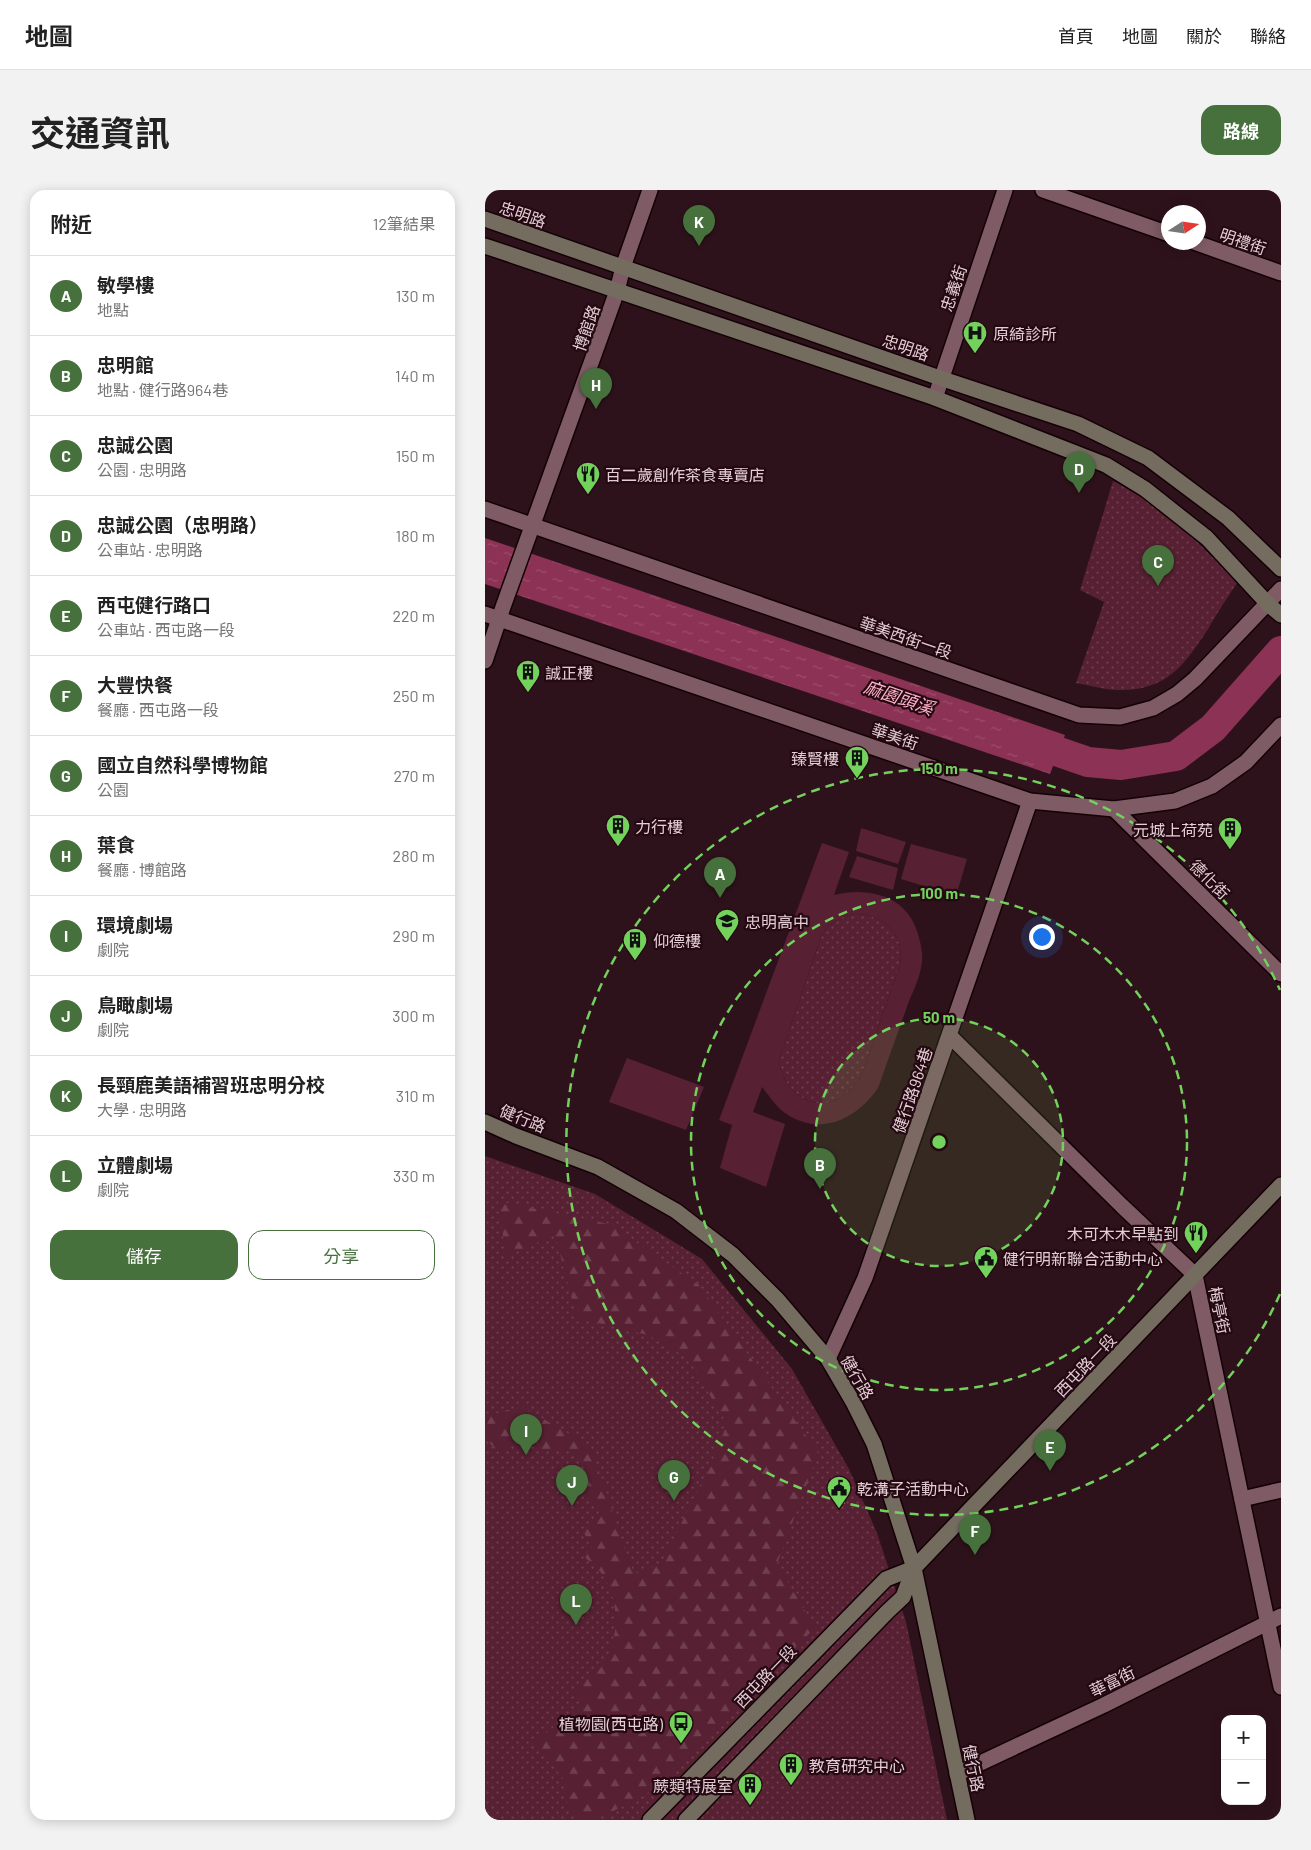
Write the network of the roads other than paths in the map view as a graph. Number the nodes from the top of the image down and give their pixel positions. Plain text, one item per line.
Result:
1 (650, 190) edge
2 (1005, 190) edge
3 (1043, 190) edge
4 (485, 219) edge
5 (1161, 231) edge
6 (485, 246) edge
7 (1206, 246) edge
8 (623, 268) junction
9 (1281, 273) edge
10 (617, 291) junction
11 (941, 378) junction
12 (935, 398) junction
13 (485, 508) edge
14 (531, 529) junction
15 (1281, 569) edge
16 (1281, 589) edge
17 (1274, 608) edge
18 (496, 613) edge
19 (485, 661) edge
20 (1281, 725) edge
21 (1030, 801) junction
22 (1114, 809) junction
23 (1281, 974) edge
24 (949, 1036) junction
25 (485, 1122) edge
26 (1281, 1185) edge
27 (1195, 1275) junction
28 (828, 1359) junction
29 (1281, 1490) edge
30 (1241, 1499) junction
31 (914, 1568) junction
32 (1274, 1619) edge
33 (1281, 1687) edge
34 (957, 1774) junction
35 (650, 1820) edge
36 (687, 1820) edge
37 (967, 1820) edge

1 - 8 street, 博館路
2 - 11 street, 忠義街
3 - 5 street
4 - 8 street, 忠明路
6 - 10 street
7 - 9 street, 明禮街
8 - 10 street, 博館路
8 - 11 street, 忠明路
10 - 12 street
10 - 14 street, 博館路
11 - 12 street, 忠義街
11 - 15 street, 忠明路
12 - 17 street
13 - 14 street, 華美西街一段
14 - 17 street, 華美西街一段
14 - 18 street, 博館路
16 - 17 street, 華美西街一段
18 - 19 street
18 - 21 street, 華美街
20 - 22 street, 華美街
21 - 22 street, 華美街
21 - 24 street, 健行路964巷
22 - 23 street, 德化街
24 - 27 street, 梅亭街
24 - 28 street, 健行路964巷
25 - 28 street, 健行路
26 - 27 street, 西屯路一段
27 - 30 street, 梅亭街
27 - 31 street, 西屯路一段
28 - 31 street, 健行路
29 - 30 street
30 - 32 street, 梅亭街
31 - 34 street, 健行路
31 - 35 street, 西屯路一段
31 - 36 street, 西屯路一段
32 - 33 street, 梅亭街
32 - 34 street, 華富街
34 - 37 street, 健行路

